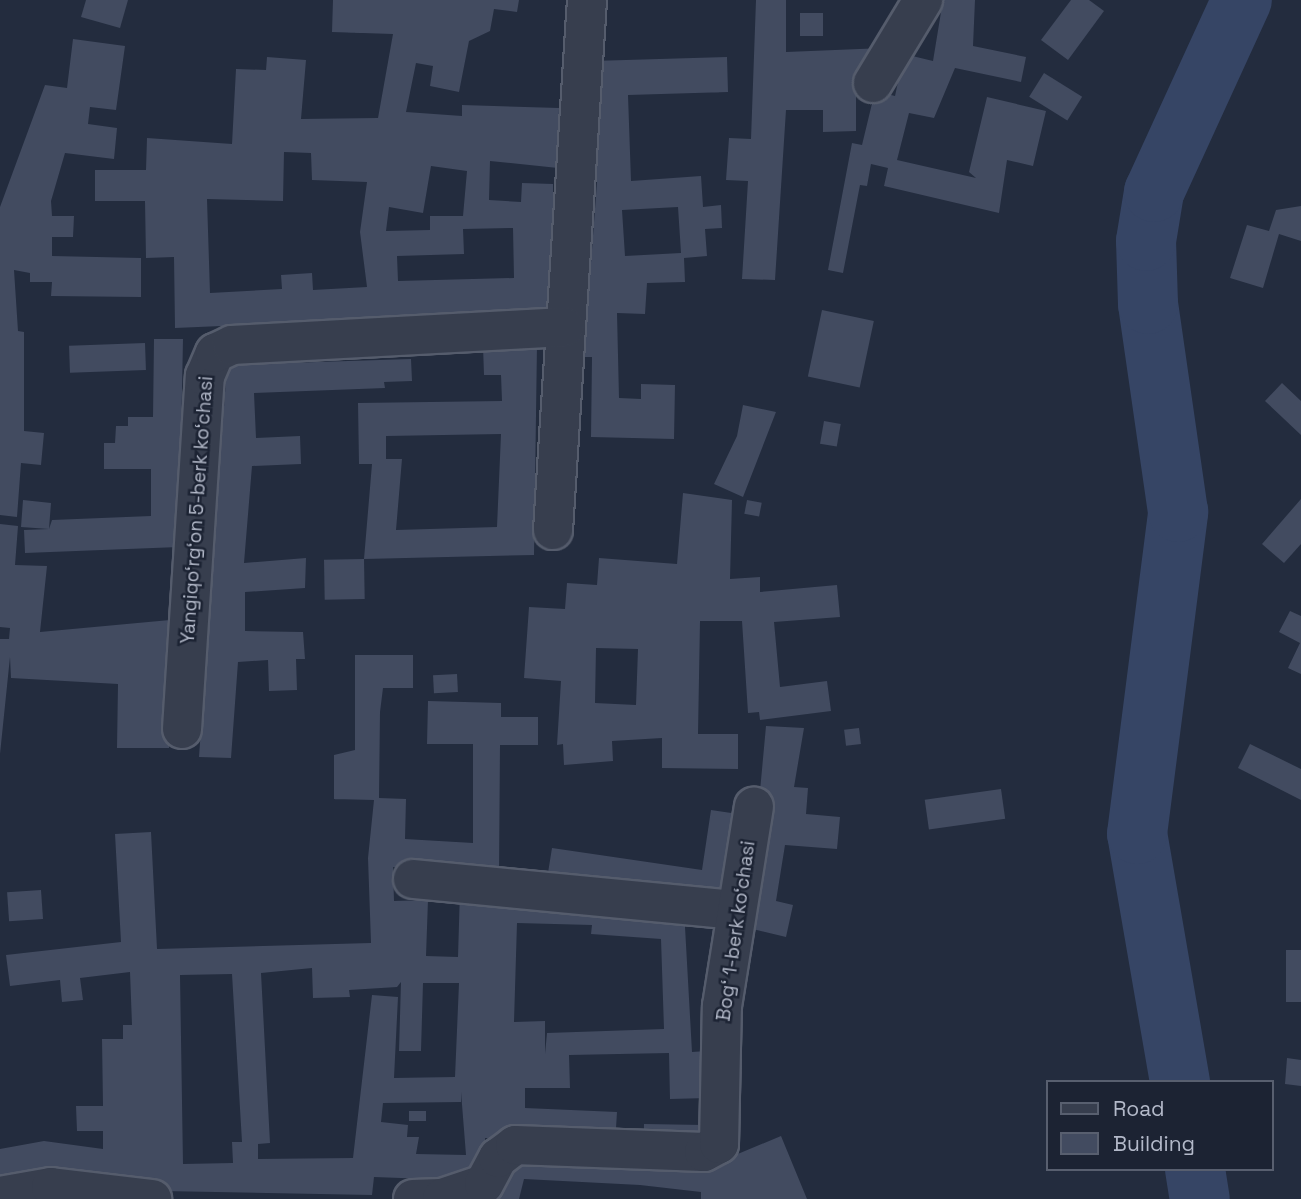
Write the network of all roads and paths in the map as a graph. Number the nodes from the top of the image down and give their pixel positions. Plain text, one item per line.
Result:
1 (587, 0) edge
2 (923, 0) edge
3 (873, 83) dead end
4 (565, 327) junction
5 (553, 530) dead end
6 (182, 729) dead end
7 (754, 807) dead end
8 (413, 879) dead end
9 (736, 910) junction
10 (0, 1196) edge
11 (152, 1199) edge
12 (413, 1199) edge

1 - 4 street
2 - 3 street
4 - 5 street
4 - 6 street, Yangiqoʻrgʻon 5-berk koʻchasi
7 - 9 street, Bogʻ 1-berk koʻchasi
8 - 9 street
9 - 12 street, Bogʻ 1-berk koʻchasi
10 - 11 street

